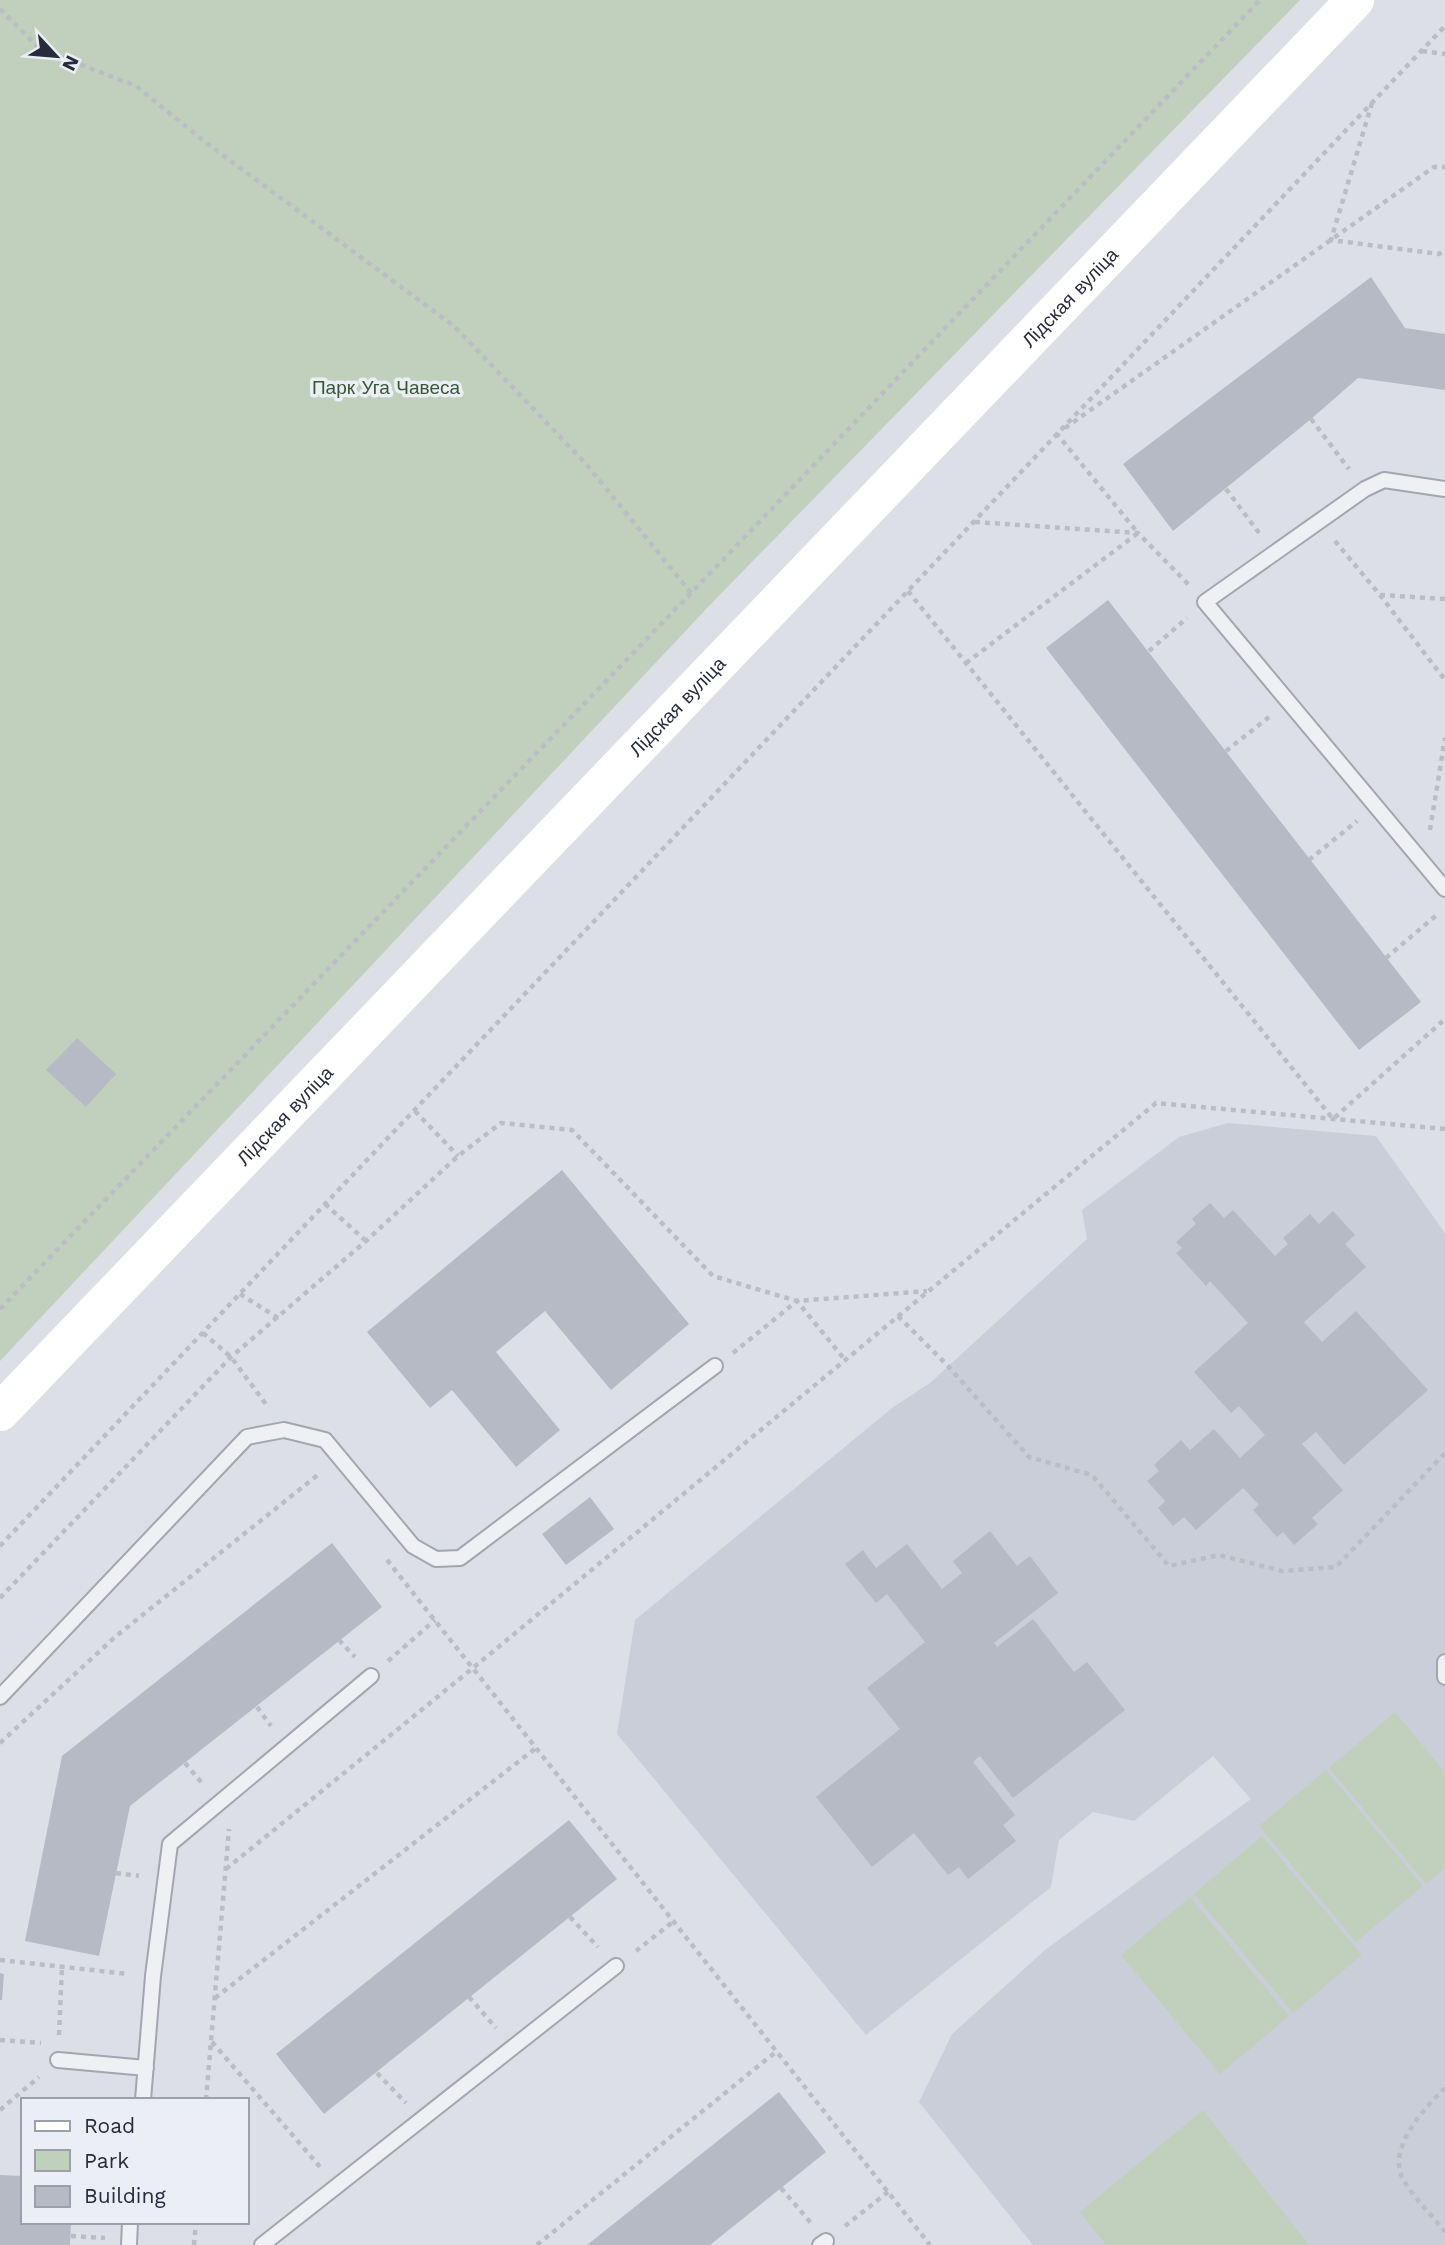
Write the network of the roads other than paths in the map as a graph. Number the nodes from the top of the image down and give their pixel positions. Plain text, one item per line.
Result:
1 (1355, 0) edge
2 (1445, 489) edge
3 (1445, 889) edge
4 (715, 1366) road end
5 (0, 1412) edge
6 (1445, 1661) edge
7 (371, 1676) road end
8 (1445, 1676) edge
9 (0, 1697) edge
10 (616, 1966) road end
11 (58, 2060) road end
12 (146, 2068) junction
13 (143, 2098) edge
14 (130, 2224) edge
15 (128, 2242) edge
16 (262, 2245) edge

1 - 5 main road, Лідская вуліца
2 - 3 lane
4 - 9 lane
6 - 8 lane
7 - 12 lane
10 - 16 lane
11 - 12 lane
12 - 13 lane
14 - 15 lane

